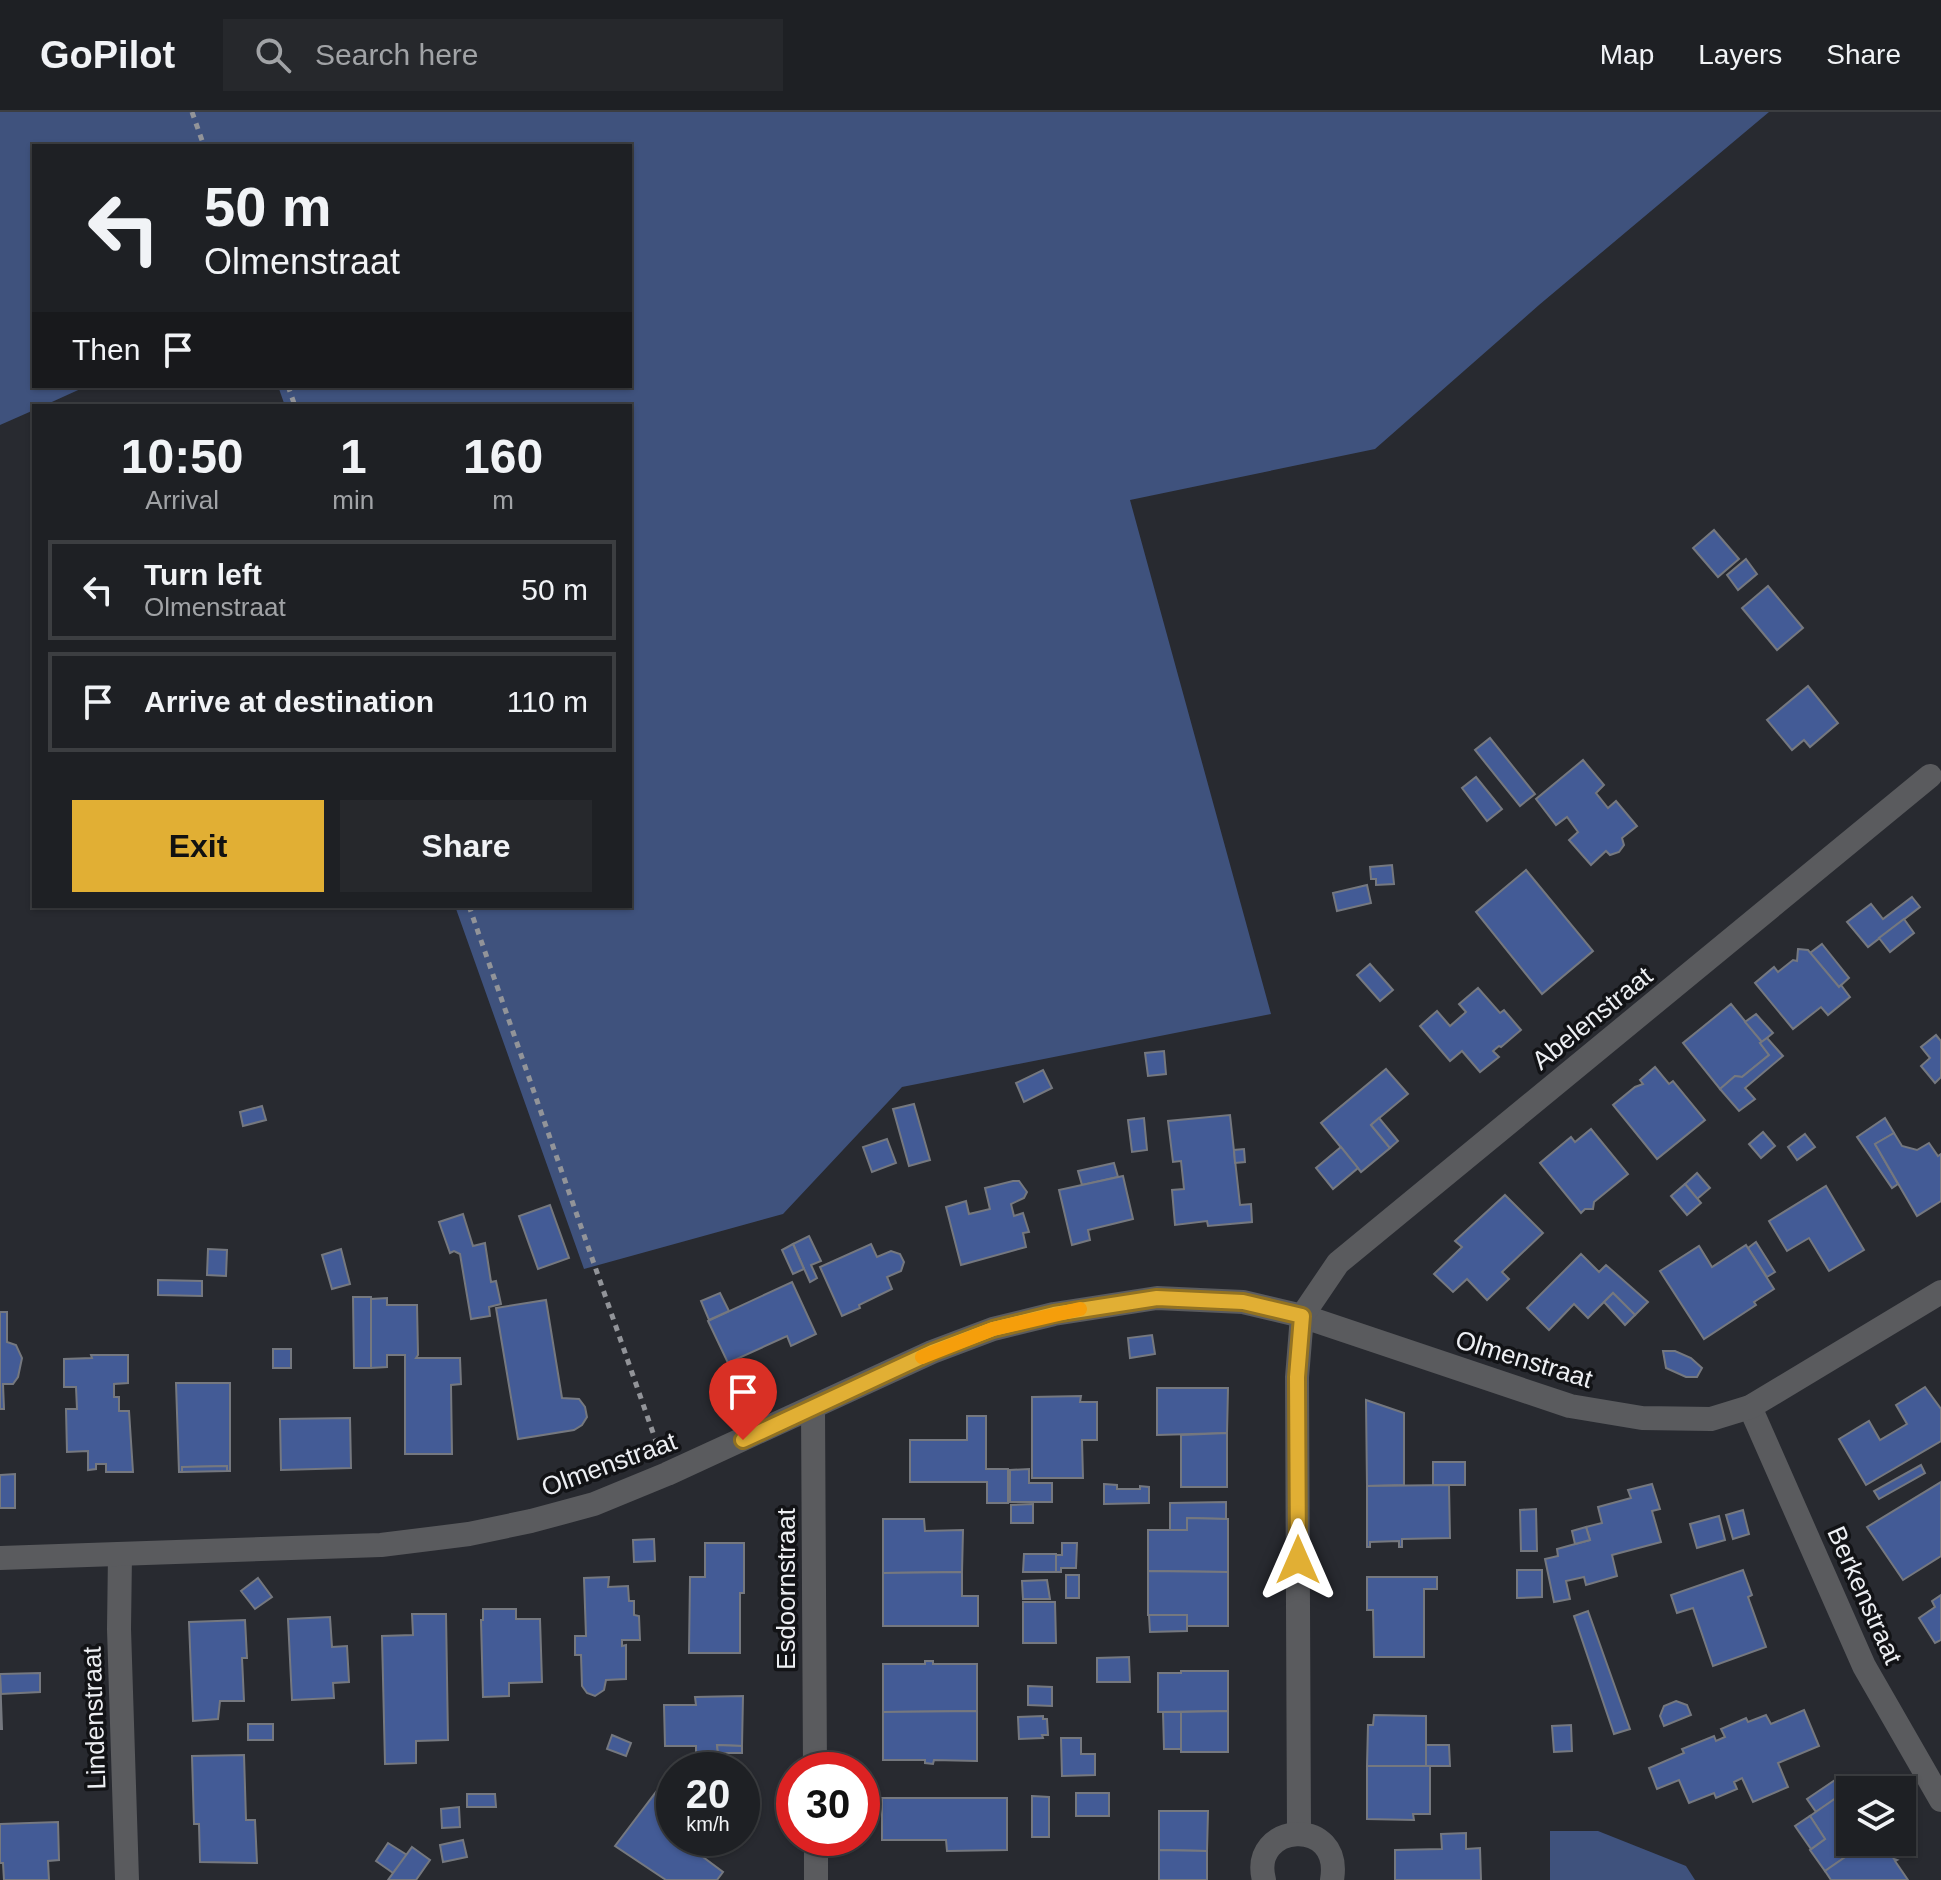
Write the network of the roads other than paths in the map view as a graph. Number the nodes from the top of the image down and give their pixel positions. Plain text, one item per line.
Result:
1 (1930, 776) dead end
2 (1941, 1292) edge
3 (1302, 1316) junction
4 (1750, 1407) junction
5 (813, 1408) junction
6 (120, 1554) junction
7 (0, 1558) edge
8 (815, 1752) edge
9 (1941, 1800) edge
10 (1299, 1833) junction
11 (816, 1856) edge
12 (127, 1880) edge
13 (816, 1880) edge
14 (1264, 1880) edge
15 (1332, 1880) edge

1 - 3 street, Abelenstraat
2 - 4 street, Olmenstraat
3 - 4 street, Olmenstraat
3 - 5 street, Olmenstraat
3 - 10 street
4 - 9 street, Berkenstraat
5 - 6 street, Olmenstraat
5 - 8 street, Esdoornstraat
6 - 7 street, Olmenstraat
6 - 12 street, Lindenstraat
10 - 14 street
10 - 15 street
11 - 13 street

